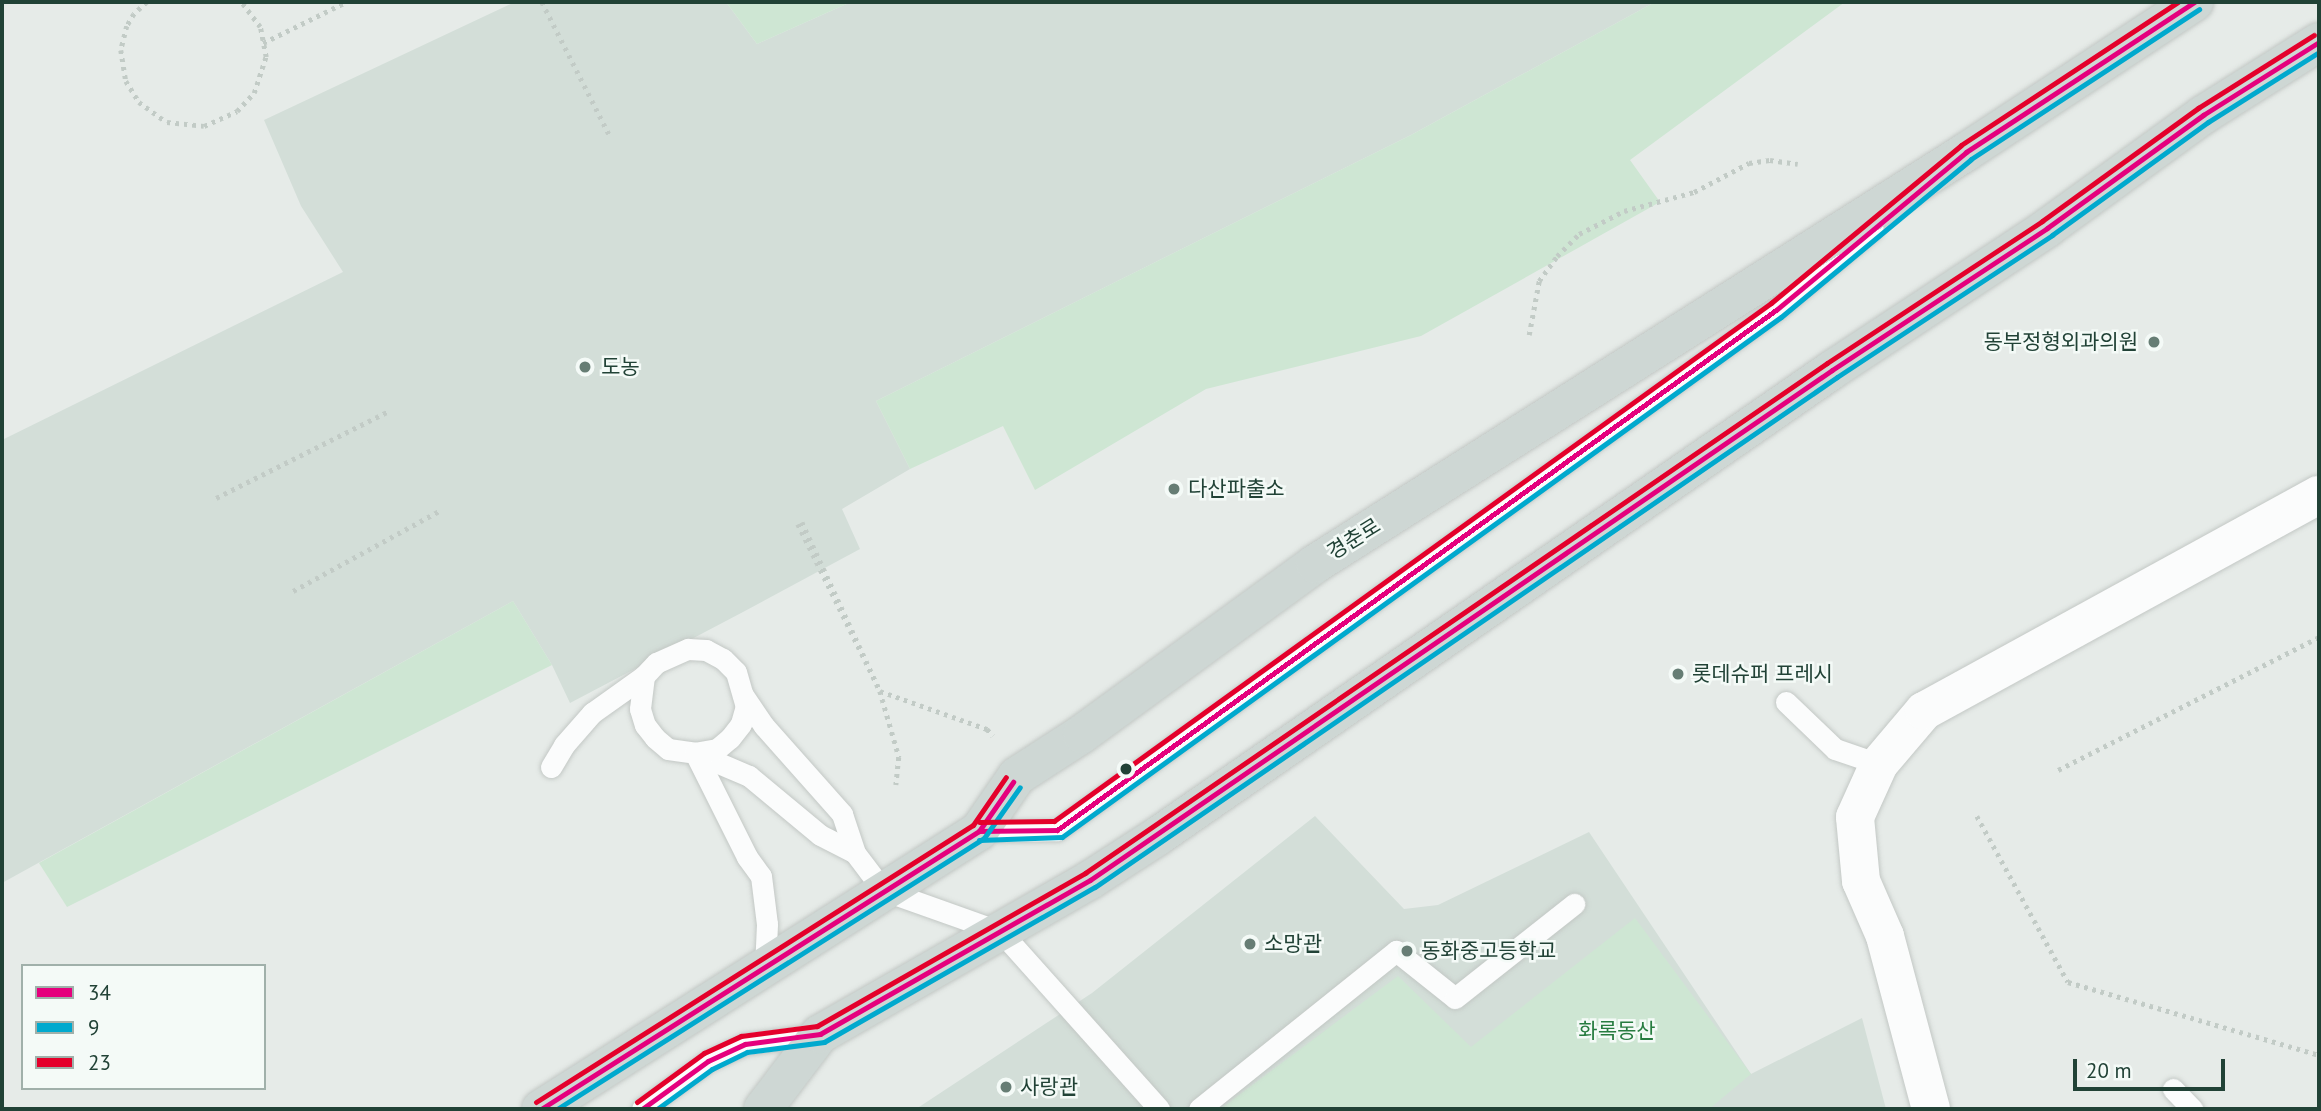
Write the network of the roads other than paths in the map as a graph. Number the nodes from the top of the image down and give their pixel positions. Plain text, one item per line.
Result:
1 (2194, 2) edge
2 (2319, 43) edge
3 (1966, 152) junction
4 (2319, 495) edge
5 (643, 676) junction
6 (743, 695) junction
7 (1786, 702) dead end
8 (695, 753) junction
9 (1879, 764) junction
10 (551, 767) dead end
11 (979, 831) junction
12 (855, 853) junction
13 (883, 890) junction
14 (1574, 904) dead end
15 (1001, 932) junction
16 (765, 968) junction
17 (820, 1034) junction
18 (2173, 1089) dead end
19 (541, 1109) edge
20 (642, 1109) edge
21 (763, 1109) edge
22 (1159, 1109) edge
23 (1199, 1109) edge
24 (1931, 1109) edge
25 (2192, 1109) edge

1 - 3 main road, 경춘로
2 - 15 main road
3 - 11 main road, 경춘로
3 - 11 lane
4 - 9 street
5 - 6 lane
5 - 8 lane
5 - 10 lane
6 - 8 lane
6 - 12 lane
7 - 9 lane
8 - 12 lane
8 - 16 lane
9 - 24 street
11 - 13 main road, 경춘로
12 - 13 lane
13 - 15 lane
13 - 16 main road, 경춘로
14 - 23 lane
15 - 17 main road
15 - 22 lane
16 - 19 main road, 경춘로
17 - 20 lane
17 - 21 main road
18 - 25 lane

